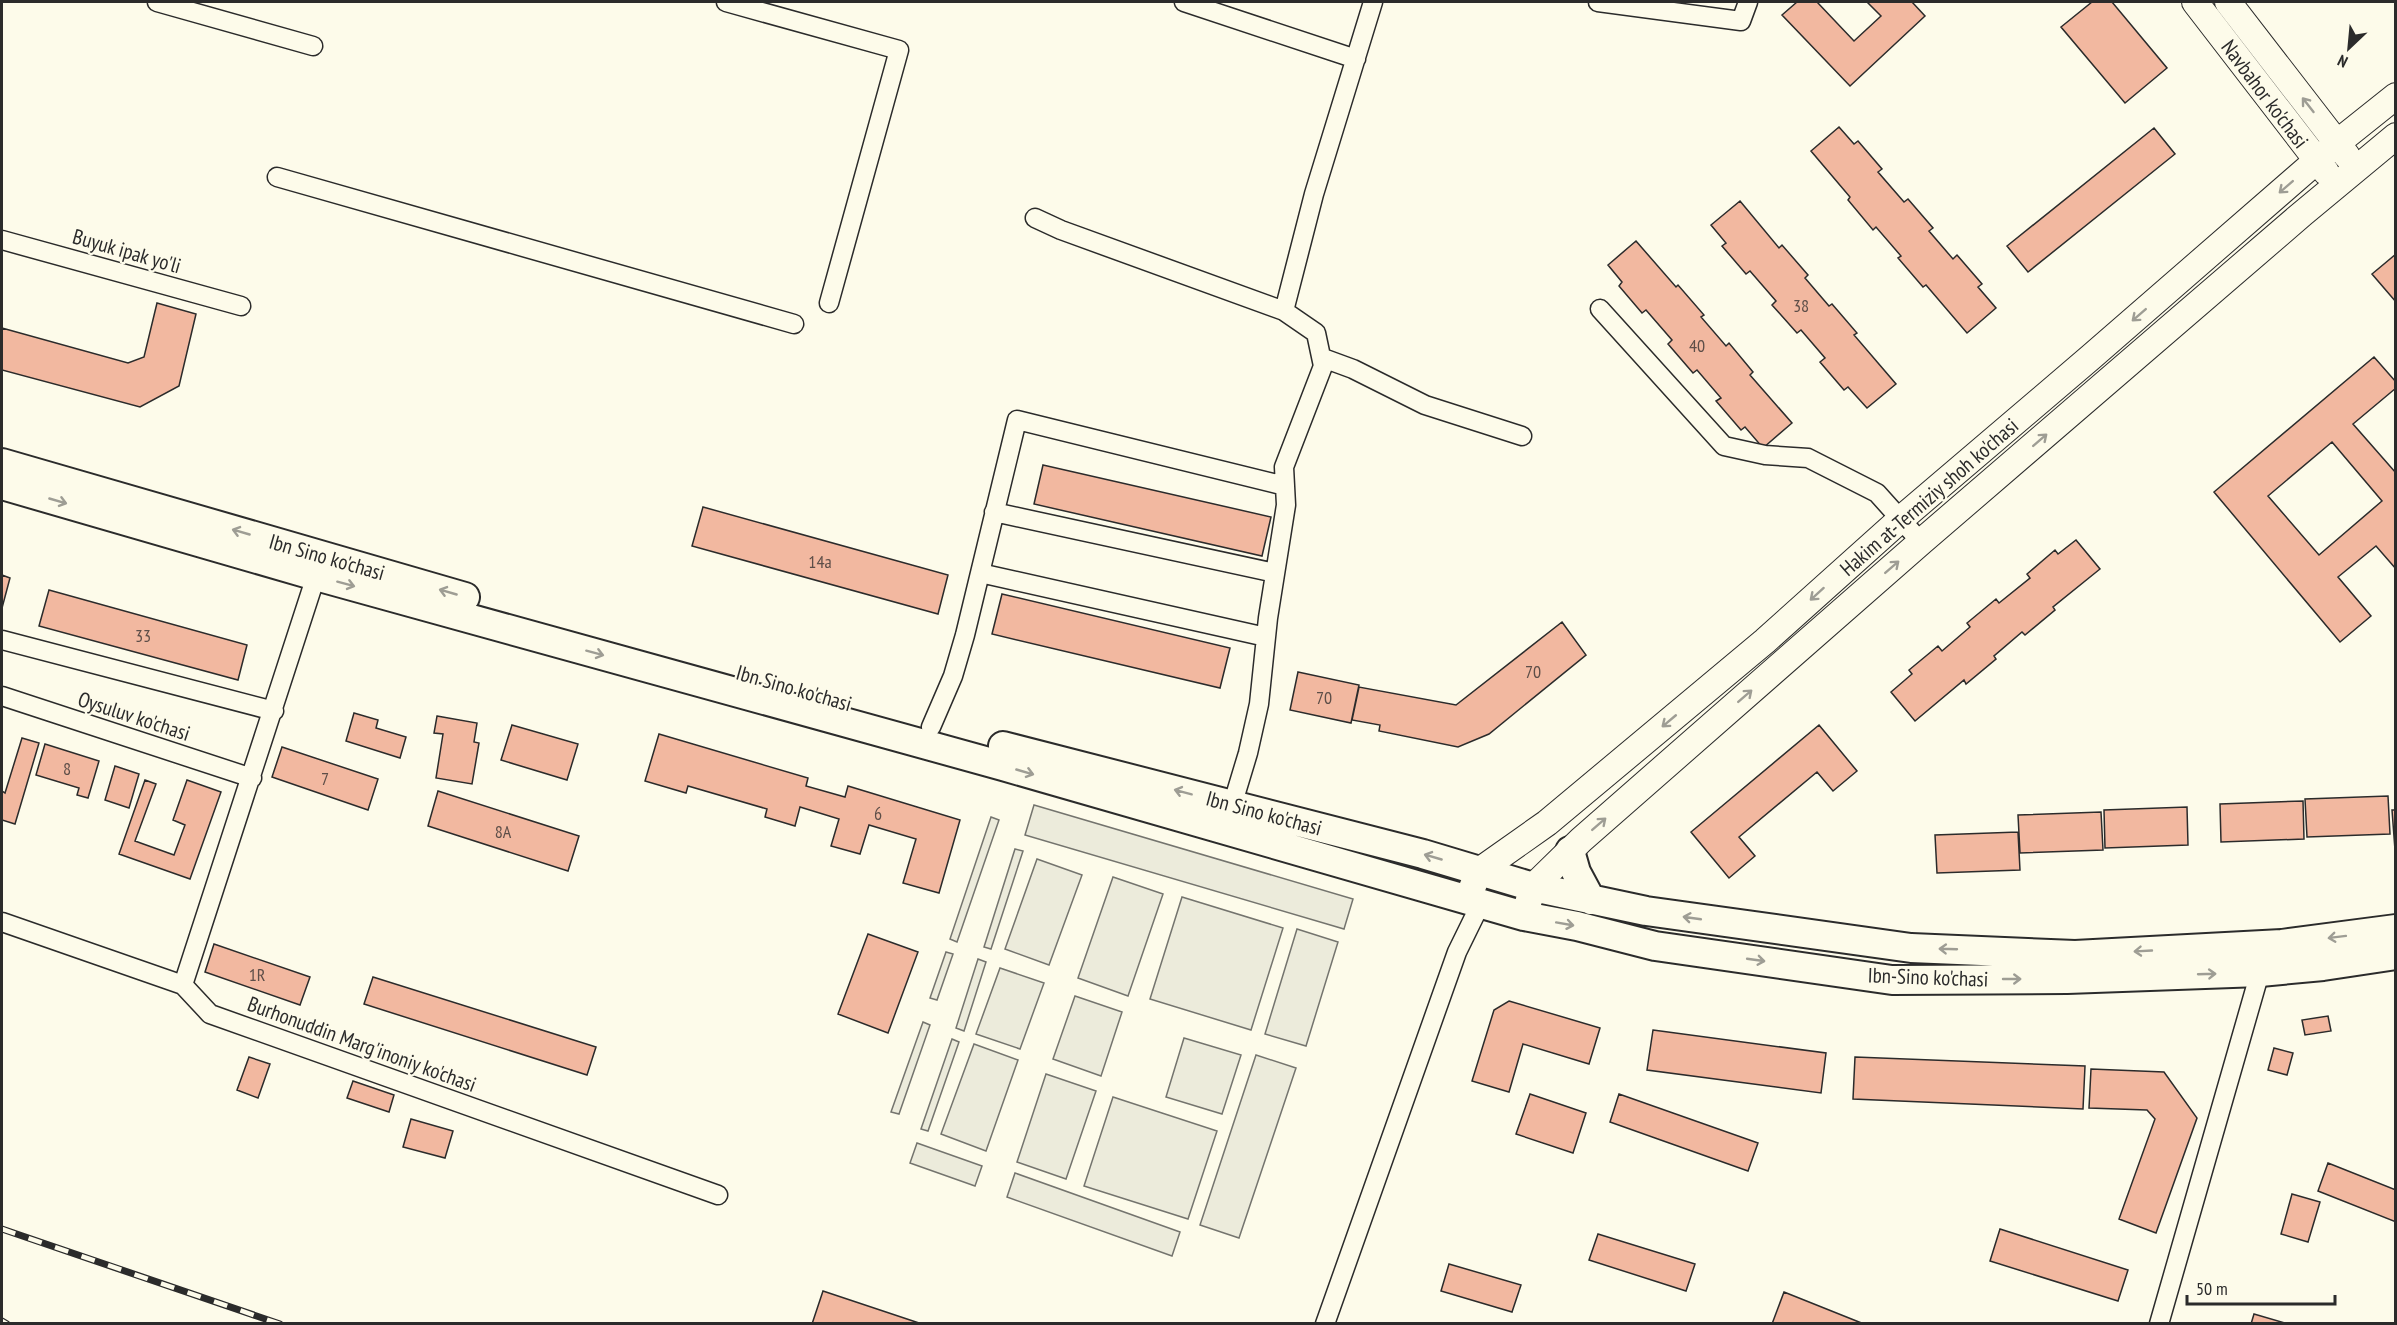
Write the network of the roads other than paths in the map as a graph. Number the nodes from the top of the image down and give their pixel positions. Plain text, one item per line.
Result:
1 (157, 2) edge
2 (726, 2) edge
3 (1184, 2) edge
4 (1373, 2) edge
5 (1598, 2) edge
6 (1748, 2) edge
7 (2195, 2) edge
8 (2228, 2) edge
9 (786, 10) edge
10 (313, 46) dead end
11 (1356, 59) junction
12 (2396, 96) edge
13 (2396, 136) edge
14 (2337, 143) junction
15 (2316, 160) junction
16 (2356, 168) junction
17 (277, 177) dead end
18 (2336, 184) junction
19 (1035, 218) dead end
20 (2, 240) edge
21 (830, 303) dead end
22 (241, 306) dead end
23 (1600, 309) dead end
24 (1284, 311) junction
25 (794, 324) dead end
26 (1323, 358) junction
27 (1522, 436) dead end
28 (2, 463) edge
29 (2, 484) edge
30 (1285, 486) junction
31 (994, 512) junction
32 (1901, 519) junction
33 (1921, 542) junction
34 (980, 573) junction
35 (1275, 573) junction
36 (316, 576) junction
37 (1266, 637) junction
38 (2, 640) edge
39 (2, 696) edge
40 (274, 711) junction
41 (930, 727) junction
42 (252, 778) junction
43 (1232, 806) junction
44 (1570, 851) junction
45 (1479, 871) junction
46 (1533, 887) junction
47 (1591, 900) junction
48 (1474, 901) junction
49 (1524, 916) junction
50 (2, 922) edge
51 (2396, 929) edge
52 (2396, 955) edge
53 (2260, 972) junction
54 (183, 985) junction
55 (718, 1195) dead end
56 (1325, 1323) edge
57 (2159, 1323) edge

1 - 10 street
2 - 9 street
3 - 11 street
4 - 11 street
5 - 6 street
7 - 15 main road, Navbahor ko'chasi
14 -> 8 main road, Navbahor ko'chasi
9 - 21 street
11 - 24 street
12 - 14 main road, Hakim at-Termiziy shoh ko'chasi
13 - 16 main road, Hakim at-Termiziy shoh ko'chasi
14 - 15 main road, Hakim at-Termiziy shoh ko'chasi
14 - 16 main road, Navbahor ko'chasi
15 - 18 main road, Navbahor ko'chasi
15 -> 32 main road, Hakim at-Termiziy shoh ko'chasi
16 - 18 main road, Hakim at-Termiziy shoh ko'chasi
17 - 25 street
33 -> 18 main road, Hakim at-Termiziy shoh ko'chasi
19 - 24 street
20 - 22 street, Buyuk ipak yo'li
23 - 32 street
24 - 26 street
26 - 27 street
26 - 30 street
41 -> 28 main road, Ibn Sino ko'chasi
29 -> 36 main road, Ibn Sino ko'chasi
30 - 31 street
30 - 35 street
31 - 34 street
31 - 35 street
32 - 33 street
32 -> 45 main road, Hakim at-Termiziy shoh ko'chasi
44 -> 33 main road, Hakim at-Termiziy shoh ko'chasi
34 - 37 street
34 - 41 street
35 - 37 street
36 - 40 street
36 -> 48 main road, Ibn Sino ko'chasi
37 - 43 street
38 - 40 street
39 - 42 street, Oysuluv ko'chasi
40 - 42 street
43 -> 41 main road, Ibn Sino ko'chasi
42 - 54 street
45 -> 43 main road, Ibn Sino ko'chasi
44 - 46 main road, Hakim at-Termiziy shoh ko'chasi
44 - 47 main road
45 - 46 main road, Ibn Sino ko'chasi
45 - 48 main road
46 - 47 main road, Ibn Sino ko'chasi
46 - 49 main road, Hakim at-Termiziy shoh ko'chasi
51 -> 47 main road, Ibn-Sino ko'chasi
48 - 49 main road, Ibn-Sino ko'chasi
48 - 56 street
49 -> 53 main road, Ibn-Sino ko'chasi
50 - 54 street, Burhonuddin Marg'inoniy ko'chasi
52 - 53 main road, Ibn-Sino ko'chasi
53 - 57 street
54 - 55 street, Burhonuddin Marg'inoniy ko'chasi

